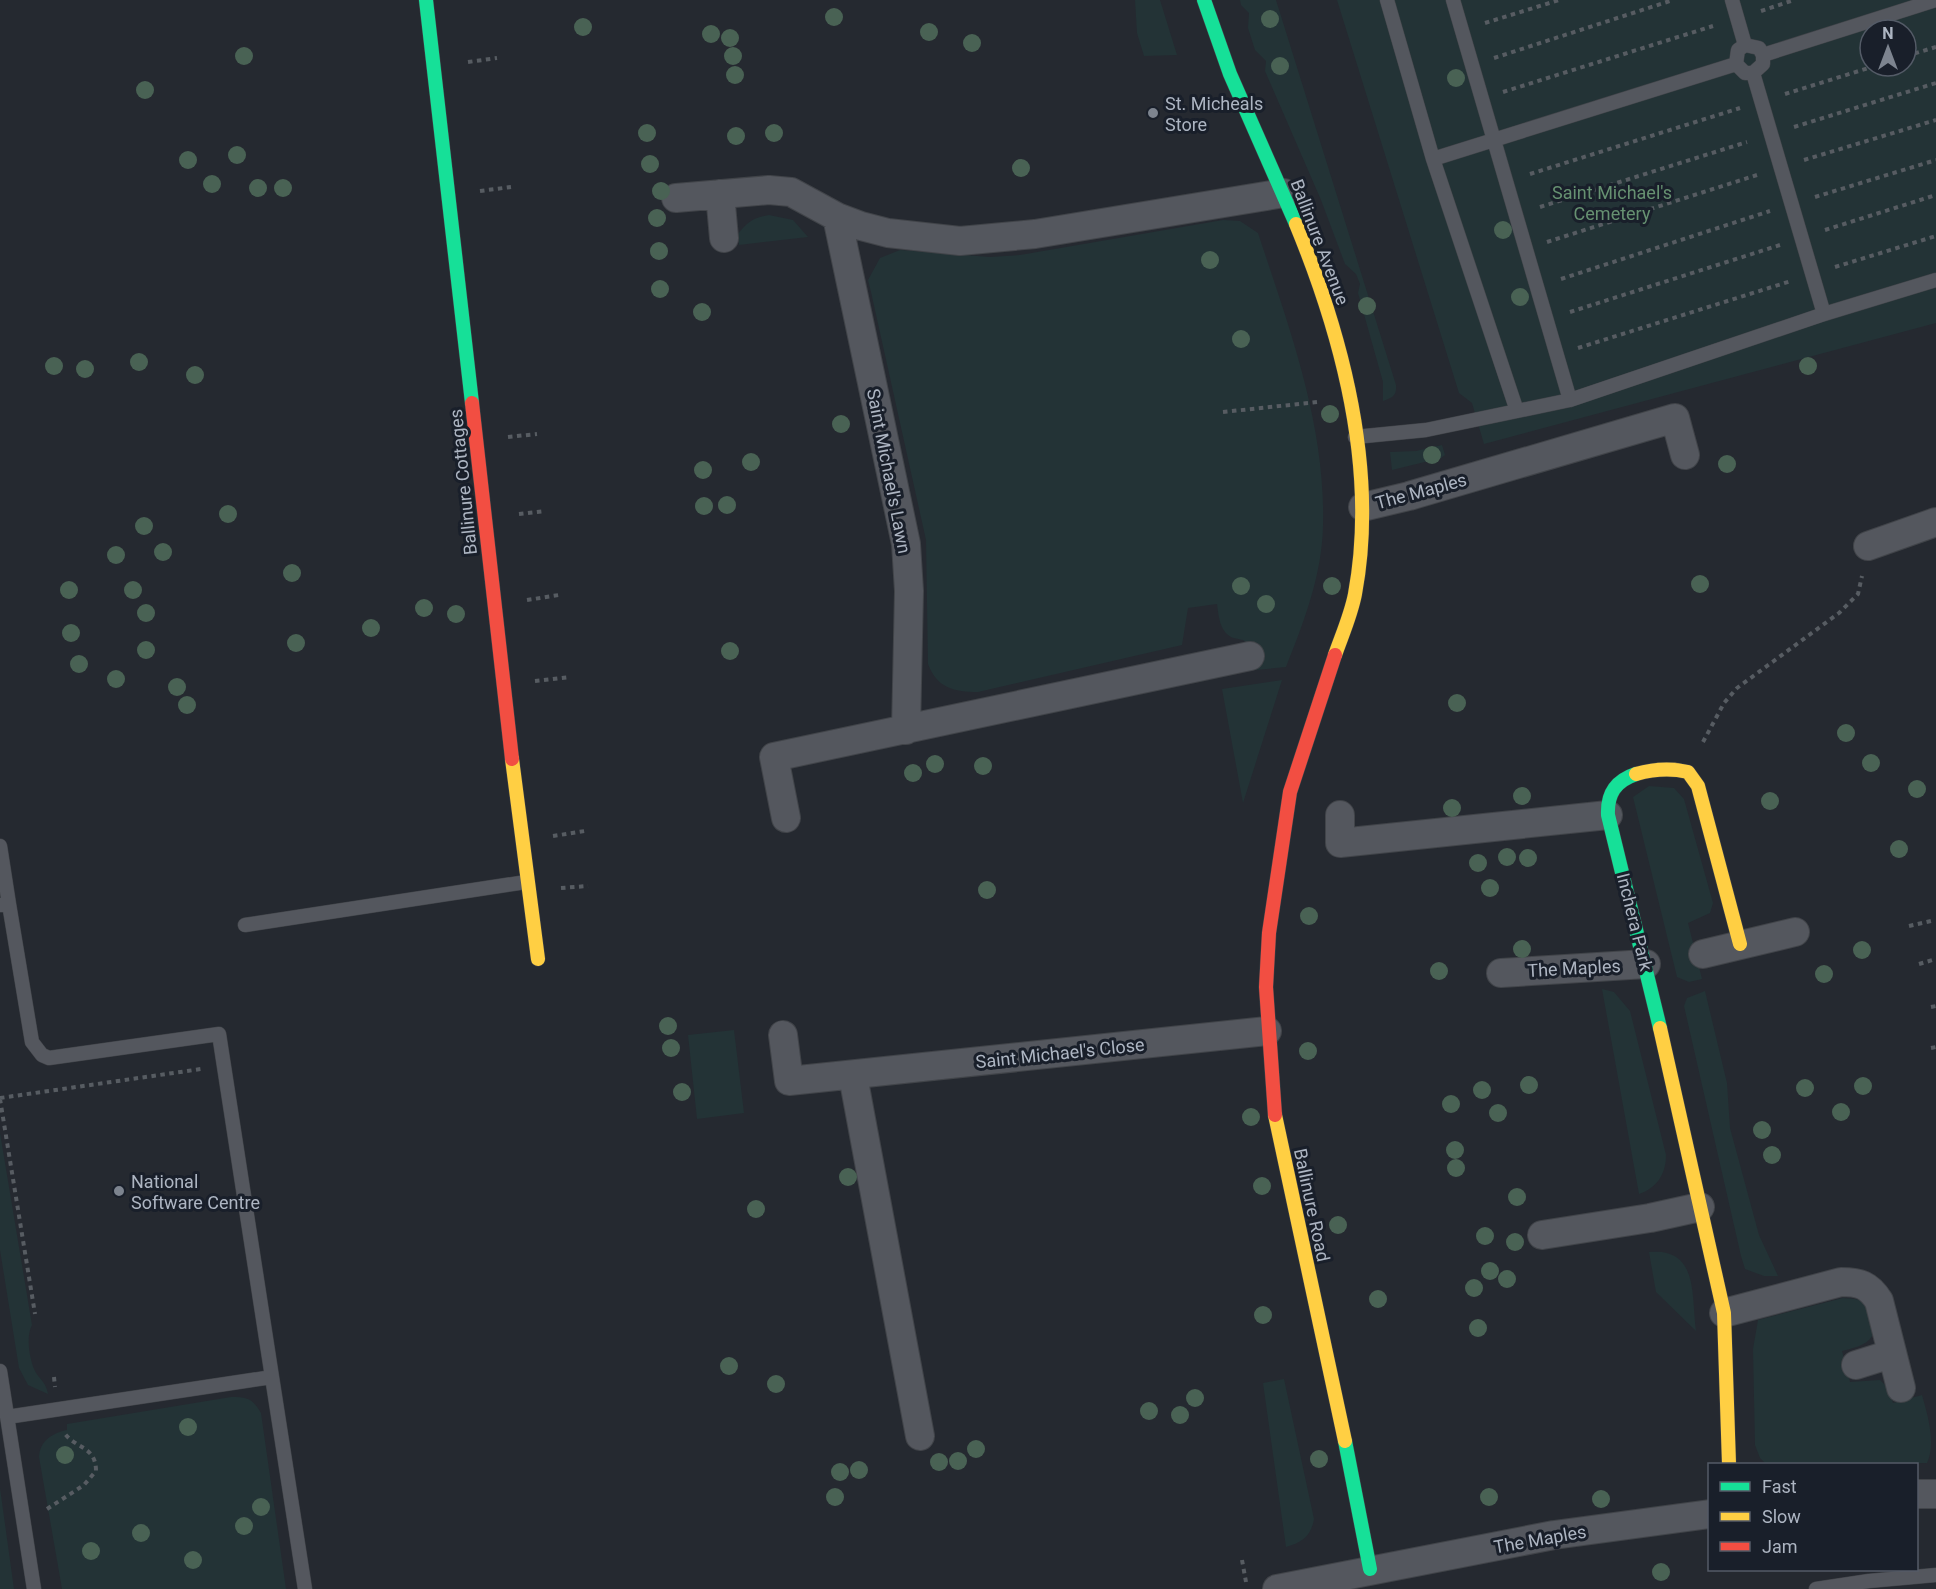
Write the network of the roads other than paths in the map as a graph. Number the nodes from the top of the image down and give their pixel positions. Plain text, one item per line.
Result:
1 (426, 0) edge
2 (1204, 0) edge
3 (1387, 0) edge
4 (1453, 0) edge
5 (1732, 0) edge
6 (1936, 0) edge
7 (1745, 45) junction
8 (1763, 55) junction
9 (1736, 64) junction
10 (1753, 72) junction
11 (1494, 140) junction
12 (1433, 159) junction
13 (1284, 193) junction
14 (720, 194) junction
15 (676, 198) dead end
16 (837, 217) junction
17 (723, 238) dead end
18 (1936, 280) edge
19 (1824, 314) junction
20 (1570, 400) junction
21 (1517, 411) junction
22 (1355, 437) junction
23 (1685, 455) dead end
24 (1363, 507) junction
25 (1936, 522) edge
26 (1868, 546) road end
27 (1250, 656) dead end
28 (906, 730) junction
29 (1340, 815) dead end
30 (1608, 815) junction
31 (786, 819) dead end
32 (1280, 843) joint
33 (0, 846) edge
34 (526, 882) junction
35 (5, 905) edge
36 (245, 925) dead end
37 (1795, 932) dead end
38 (1740, 944) junction
39 (1703, 954) dead end
40 (538, 959) dead end
41 (1646, 964) junction
42 (1501, 973) dead end
43 (1268, 1031) junction
44 (783, 1035) dead end
45 (853, 1076) junction
46 (1700, 1207) junction
47 (1542, 1234) dead end
48 (1724, 1312) junction
49 (1891, 1354) junction
50 (1856, 1365) dead end
51 (0, 1371) edge
52 (272, 1377) junction
53 (1901, 1388) dead end
54 (7, 1417) junction
55 (920, 1436) dead end
56 (1729, 1463) edge
57 (1918, 1494) edge
58 (1936, 1494) edge
59 (1708, 1514) edge
60 (1370, 1569) junction
61 (1936, 1575) edge
62 (34, 1589) edge
63 (305, 1589) edge
64 (1277, 1589) edge
65 (1816, 1589) edge

1 - 34 street, Ballinure Cottages
2 - 13 street, Ballinure Avenue
3 - 12 lane
4 - 11 lane
5 - 7 lane
6 - 8 lane
7 - 8 lane
7 - 9 lane
8 - 10 lane
9 - 10 lane
9 - 11 lane
10 - 19 lane
11 - 12 lane
11 - 20 lane
12 - 21 lane
13 - 16 street
13 - 22 street, Ballinure Avenue
14 - 15 street
14 - 16 street
14 - 17 street
16 - 28 street, Saint Michael's Lawn
18 - 19 lane
19 - 20 lane
20 - 21 lane
21 - 22 lane
22 - 24 street, Ballinure Avenue
23 - 24 street, The Maples
24 - 32 street, The Maples
25 - 26 street
27 - 28 street
28 - 31 street
29 - 30 street
30 - 38 street
30 - 41 street, Inchera Park
32 - 43 street, Ballinure Road
33 - 35 lane
34 - 36 lane
34 - 40 street, Ballinure Cottages
35 - 52 lane
37 - 38 street
38 - 39 street
41 - 42 street, The Maples
41 - 46 street, Inchera Park
43 - 45 street, Saint Michael's Close
43 - 60 street, Ballinure Road
44 - 45 street, Saint Michael's Close
45 - 55 street
46 - 47 street
46 - 48 street, Inchera Park
48 - 49 street
48 - 56 street, Inchera Park
49 - 50 street
49 - 53 street
51 - 54 lane
52 - 54 lane
52 - 63 lane
54 - 62 lane
57 - 58 street
59 - 60 street, The Maples
60 - 64 street, The Maples
61 - 65 lane

